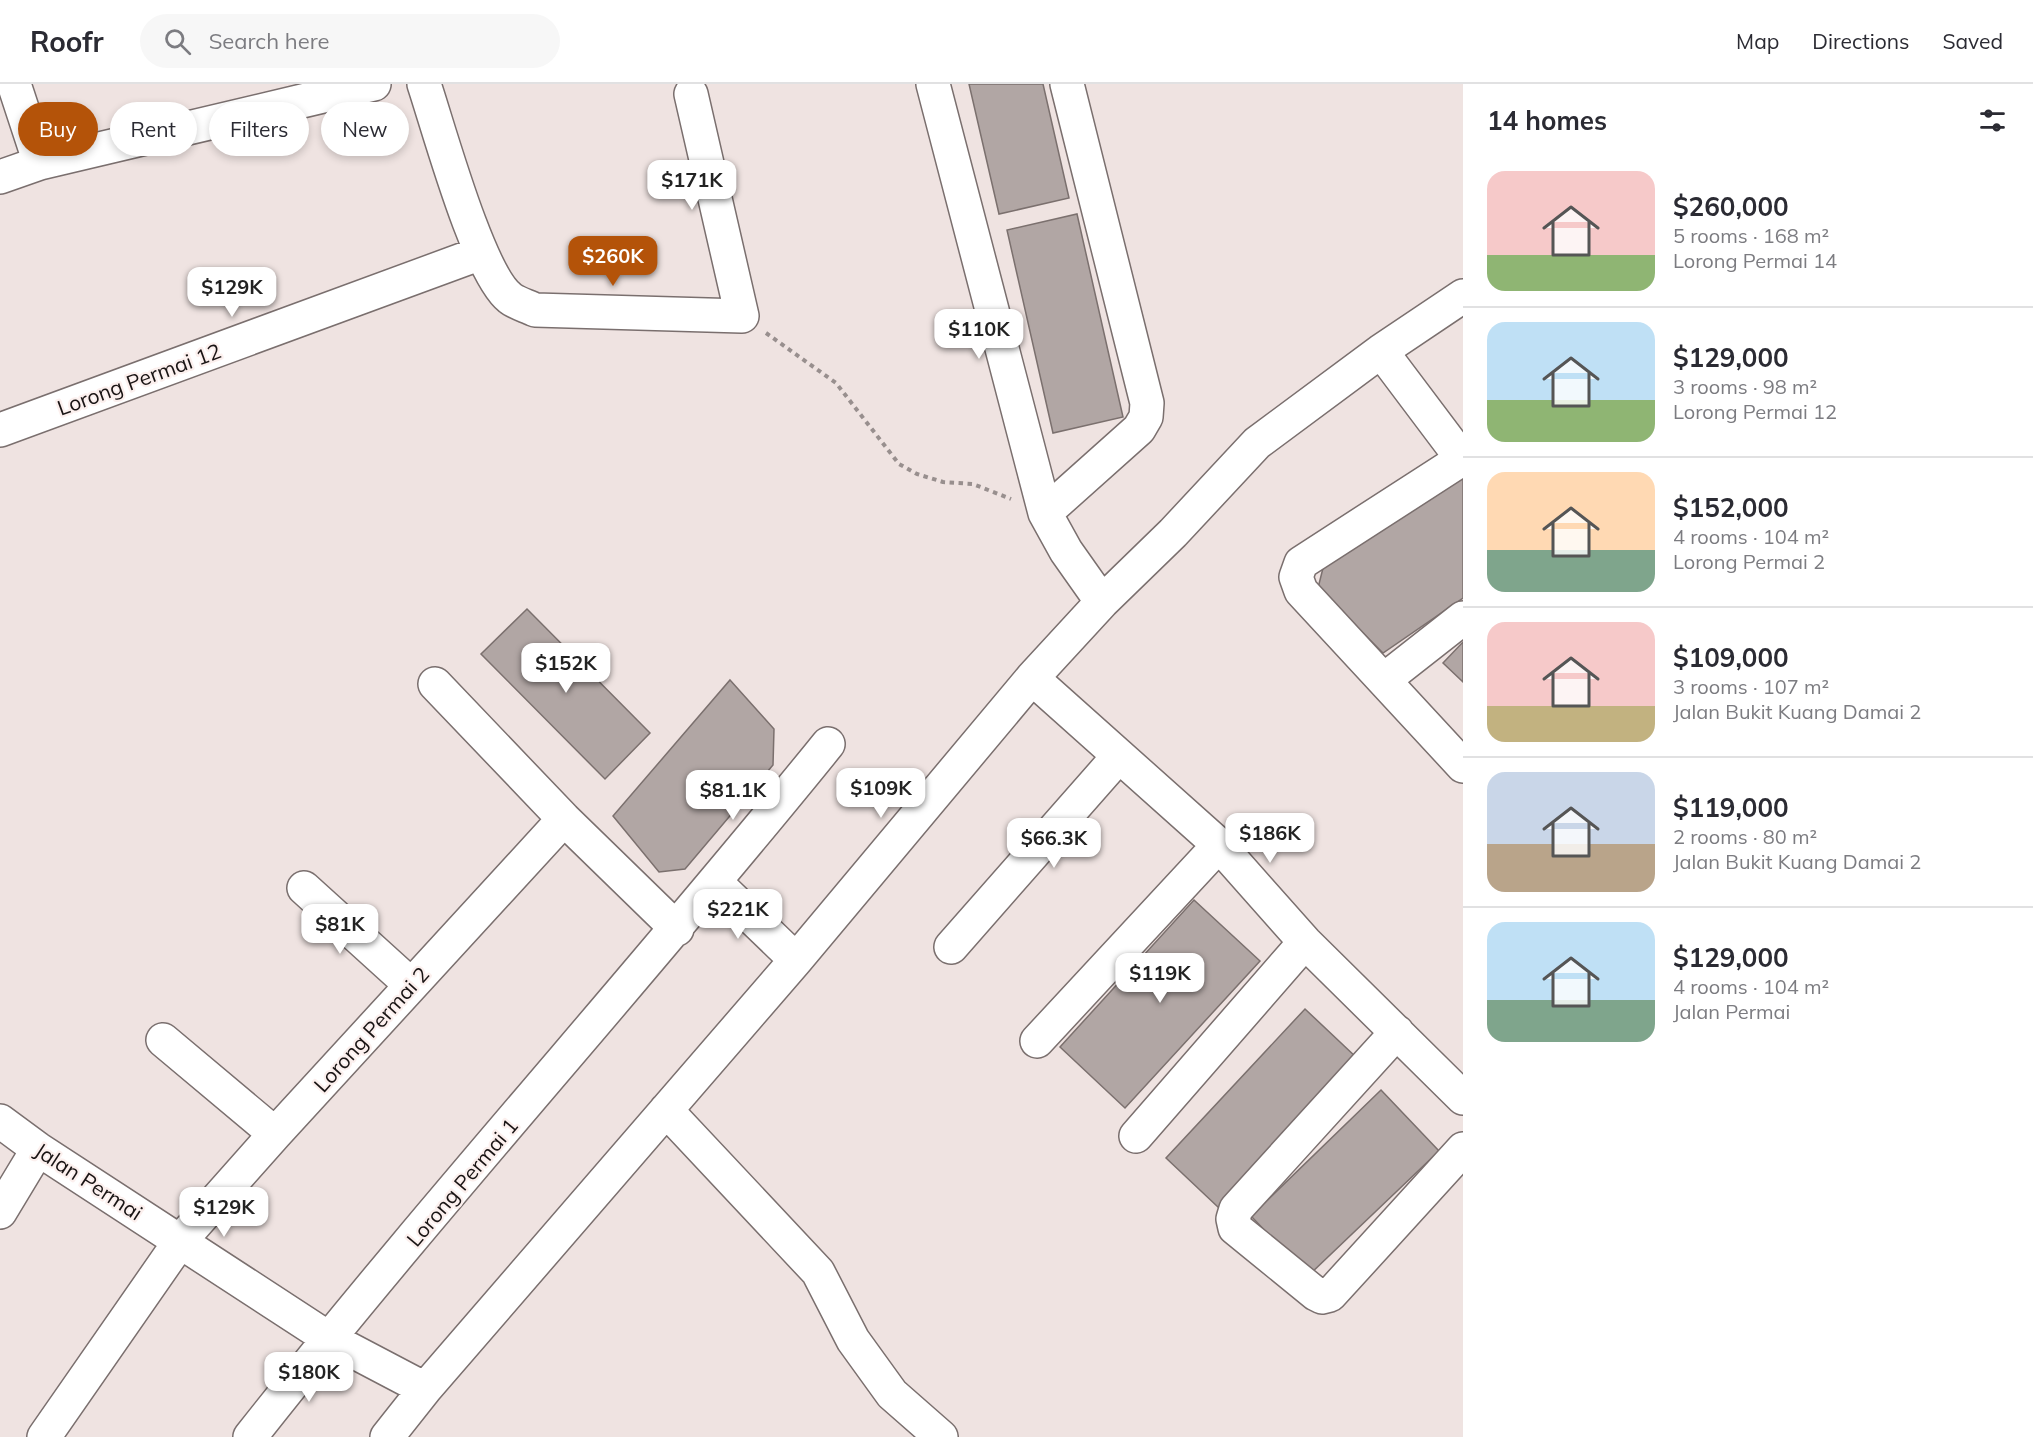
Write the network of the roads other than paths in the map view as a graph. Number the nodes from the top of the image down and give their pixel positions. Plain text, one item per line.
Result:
1 (14, 84) edge
2 (374, 84) edge
3 (424, 84) edge
4 (933, 84) edge
5 (1067, 84) edge
6 (691, 94) dead end
7 (40, 163) junction
8 (0, 177) edge
9 (481, 253) junction
10 (1463, 296) edge
11 (1381, 351) junction
12 (0, 430) edge
13 (1463, 460) edge
14 (1046, 513) junction
15 (1102, 602) junction
16 (1463, 618) edge
17 (1032, 678) junction
18 (1384, 680) junction
19 (435, 684) dead end
20 (828, 744) dead end
21 (1118, 757) junction
22 (1463, 766) edge
23 (564, 819) junction
24 (1219, 845) junction
25 (716, 883) junction
26 (304, 888) dead end
27 (677, 929) junction
28 (1305, 942) junction
29 (951, 947) dead end
30 (796, 960) junction
31 (411, 985) junction
32 (1397, 1032) junction
33 (163, 1040) dead end
34 (1037, 1041) dead end
35 (1463, 1098) edge
36 (666, 1110) junction
37 (0, 1121) edge
38 (275, 1134) junction
39 (1136, 1136) dead end
40 (38, 1149) junction
41 (1463, 1149) edge
42 (0, 1212) edge
43 (182, 1240) junction
44 (328, 1338) junction
45 (425, 1389) junction
46 (44, 1437) edge
47 (250, 1437) edge
48 (387, 1437) edge
49 (941, 1437) edge

1 - 7 street
2 - 7 street
3 - 9 street
4 - 14 street
5 - 14 street
6 - 9 street
7 - 8 street
9 - 12 street, Lorong Permai 12
10 - 11 street
11 - 13 street
11 - 15 street
13 - 18 street
14 - 15 street
15 - 17 street
16 - 18 street
17 - 21 street
17 - 30 street
18 - 22 street
19 - 23 street
20 - 25 street, Lorong Permai 1
21 - 24 street
21 - 29 street
23 - 27 street
23 - 31 street, Lorong Permai 2
24 - 28 street
24 - 34 street
25 - 27 street, Lorong Permai 1
25 - 30 street
26 - 31 street
27 - 44 street, Lorong Permai 1
28 - 32 street
28 - 39 street
30 - 36 street
31 - 38 street, Lorong Permai 2
32 - 35 street
32 - 41 street
33 - 38 street
36 - 45 street
36 - 49 street
37 - 40 street, Jalan Permai
38 - 43 street, Lorong Permai 2
40 - 42 street
40 - 43 street, Jalan Permai
43 - 44 street, Jalan Permai
43 - 46 street, Lorong Permai 2
44 - 45 street, Jalan Permai
44 - 47 street, Lorong Permai 1
45 - 48 street

